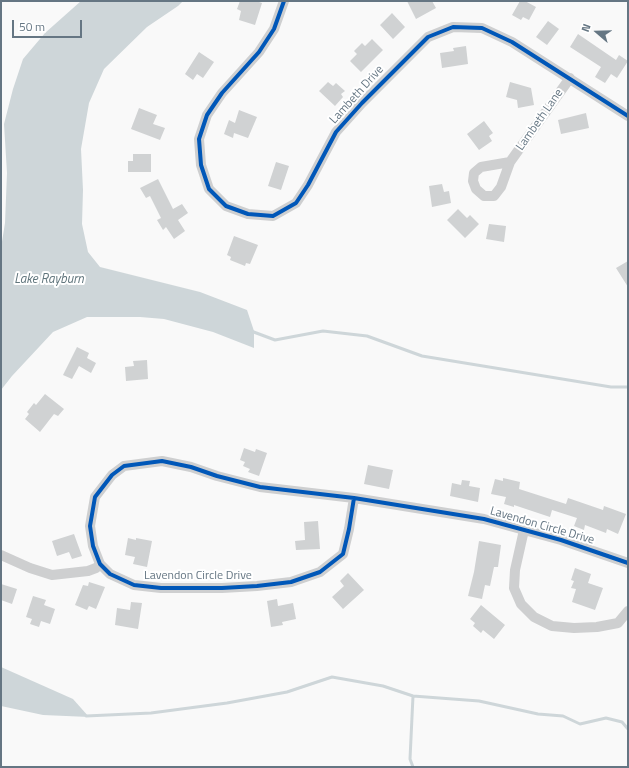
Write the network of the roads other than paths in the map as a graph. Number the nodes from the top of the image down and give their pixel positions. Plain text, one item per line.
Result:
1 (284, 1) edge
2 (570, 78) junction
3 (628, 116) edge
4 (510, 162) dead end
5 (354, 498) junction
6 (524, 530) junction
7 (1, 555) edge
8 (628, 563) edge
9 (100, 564) junction
10 (628, 612) edge

1 - 2 street, Lambeth Drive
2 - 3 street, Lambeth Drive
2 - 4 street, Lambeth Lane
5 - 6 street, Lavendon Circle Drive
5 - 9 street, Lavendon Circle Drive
5 - 9 street, Lavendon Circle Drive
6 - 8 street, Lavendon Circle Drive
6 - 10 street
7 - 9 street

